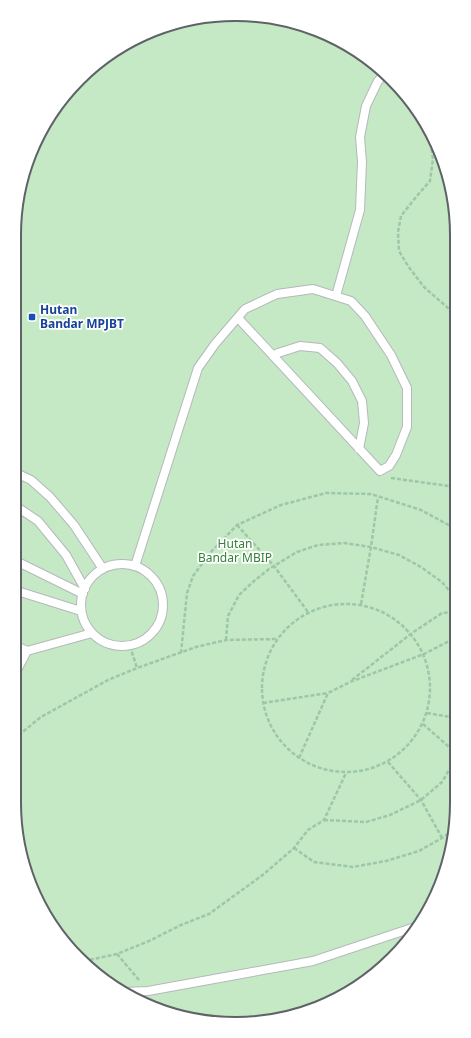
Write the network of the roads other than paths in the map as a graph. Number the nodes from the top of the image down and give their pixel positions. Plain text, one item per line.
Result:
1 (381, 78) edge
2 (336, 296) junction
3 (238, 318) junction
4 (273, 356) junction
5 (359, 449) junction
6 (21, 475) edge
7 (21, 510) edge
8 (21, 563) edge
9 (135, 566) junction
10 (103, 569) junction
11 (84, 591) junction
12 (21, 592) edge
13 (81, 611) junction
14 (92, 633) junction
15 (21, 648) edge
16 (27, 651) junction
17 (21, 663) edge
18 (409, 929) edge
19 (135, 992) edge

1 - 2 lane
2 - 3 lane
2 - 5 lane
3 - 4 lane
3 - 9 lane
4 - 5 lane
4 - 5 lane
6 - 10 lane
7 - 11 lane
8 - 11 lane
9 - 10 lane
9 - 14 lane
10 - 11 lane
11 - 13 lane
12 - 13 lane
13 - 14 lane
14 - 16 lane
15 - 16 lane
16 - 17 lane
18 - 19 lane

